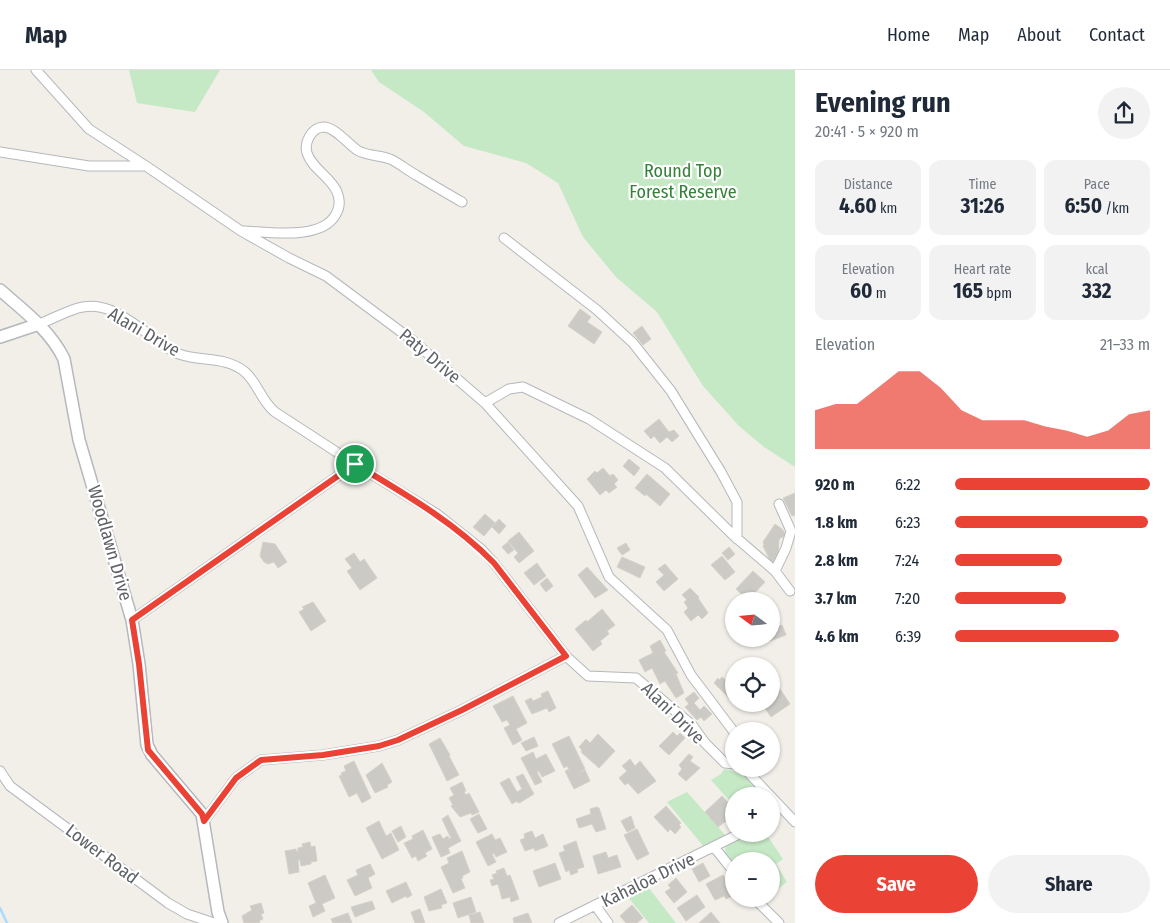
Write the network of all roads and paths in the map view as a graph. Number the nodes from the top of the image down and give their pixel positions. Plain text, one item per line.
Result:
1 (36, 70) edge
2 (0, 152) edge
3 (146, 166) junction
4 (462, 202) dead end
5 (241, 230) junction
6 (504, 238) dead end
7 (0, 290) edge
8 (39, 324) junction
9 (0, 337) edge
10 (485, 404) junction
11 (355, 464) junction
12 (779, 504) dead end
13 (737, 539) junction
14 (775, 571) junction
15 (790, 591) dead end
16 (132, 620) junction
17 (566, 656) junction
18 (726, 722) edge
19 (725, 762) edge
20 (0, 770) edge
21 (753, 777) edge
22 (204, 821) junction
23 (795, 822) edge
24 (725, 841) edge
25 (714, 847) junction
26 (725, 861) edge
27 (595, 905) junction
28 (763, 907) edge
29 (214, 923) edge
30 (222, 923) edge
31 (559, 923) edge
32 (608, 923) edge
33 (779, 923) edge

1 - 3 street, Paty Drive
2 - 3 street
3 - 5 street, Paty Drive
4 - 5 street
5 - 10 street, Paty Drive
6 - 13 street
7 - 8 street, Woodlawn Drive
8 - 9 street, Alani Drive
8 - 11 street, Alani Drive
8 - 16 street, Woodlawn Drive
10 - 13 street
10 - 18 street, Paty Drive
11 - 16 street
11 - 17 street, Alani Drive
12 - 14 street
13 - 14 street
14 - 15 street
16 - 22 street, Woodlawn Drive
17 - 19 street, Alani Drive
17 - 22 street
20 - 29 street, Lower Road
21 - 23 street
22 - 30 street, Woodlawn Drive
24 - 25 street, Kahaloa Drive
25 - 26 street
25 - 27 street, Kahaloa Drive
27 - 31 street, Kahaloa Drive
27 - 32 street
28 - 33 street

